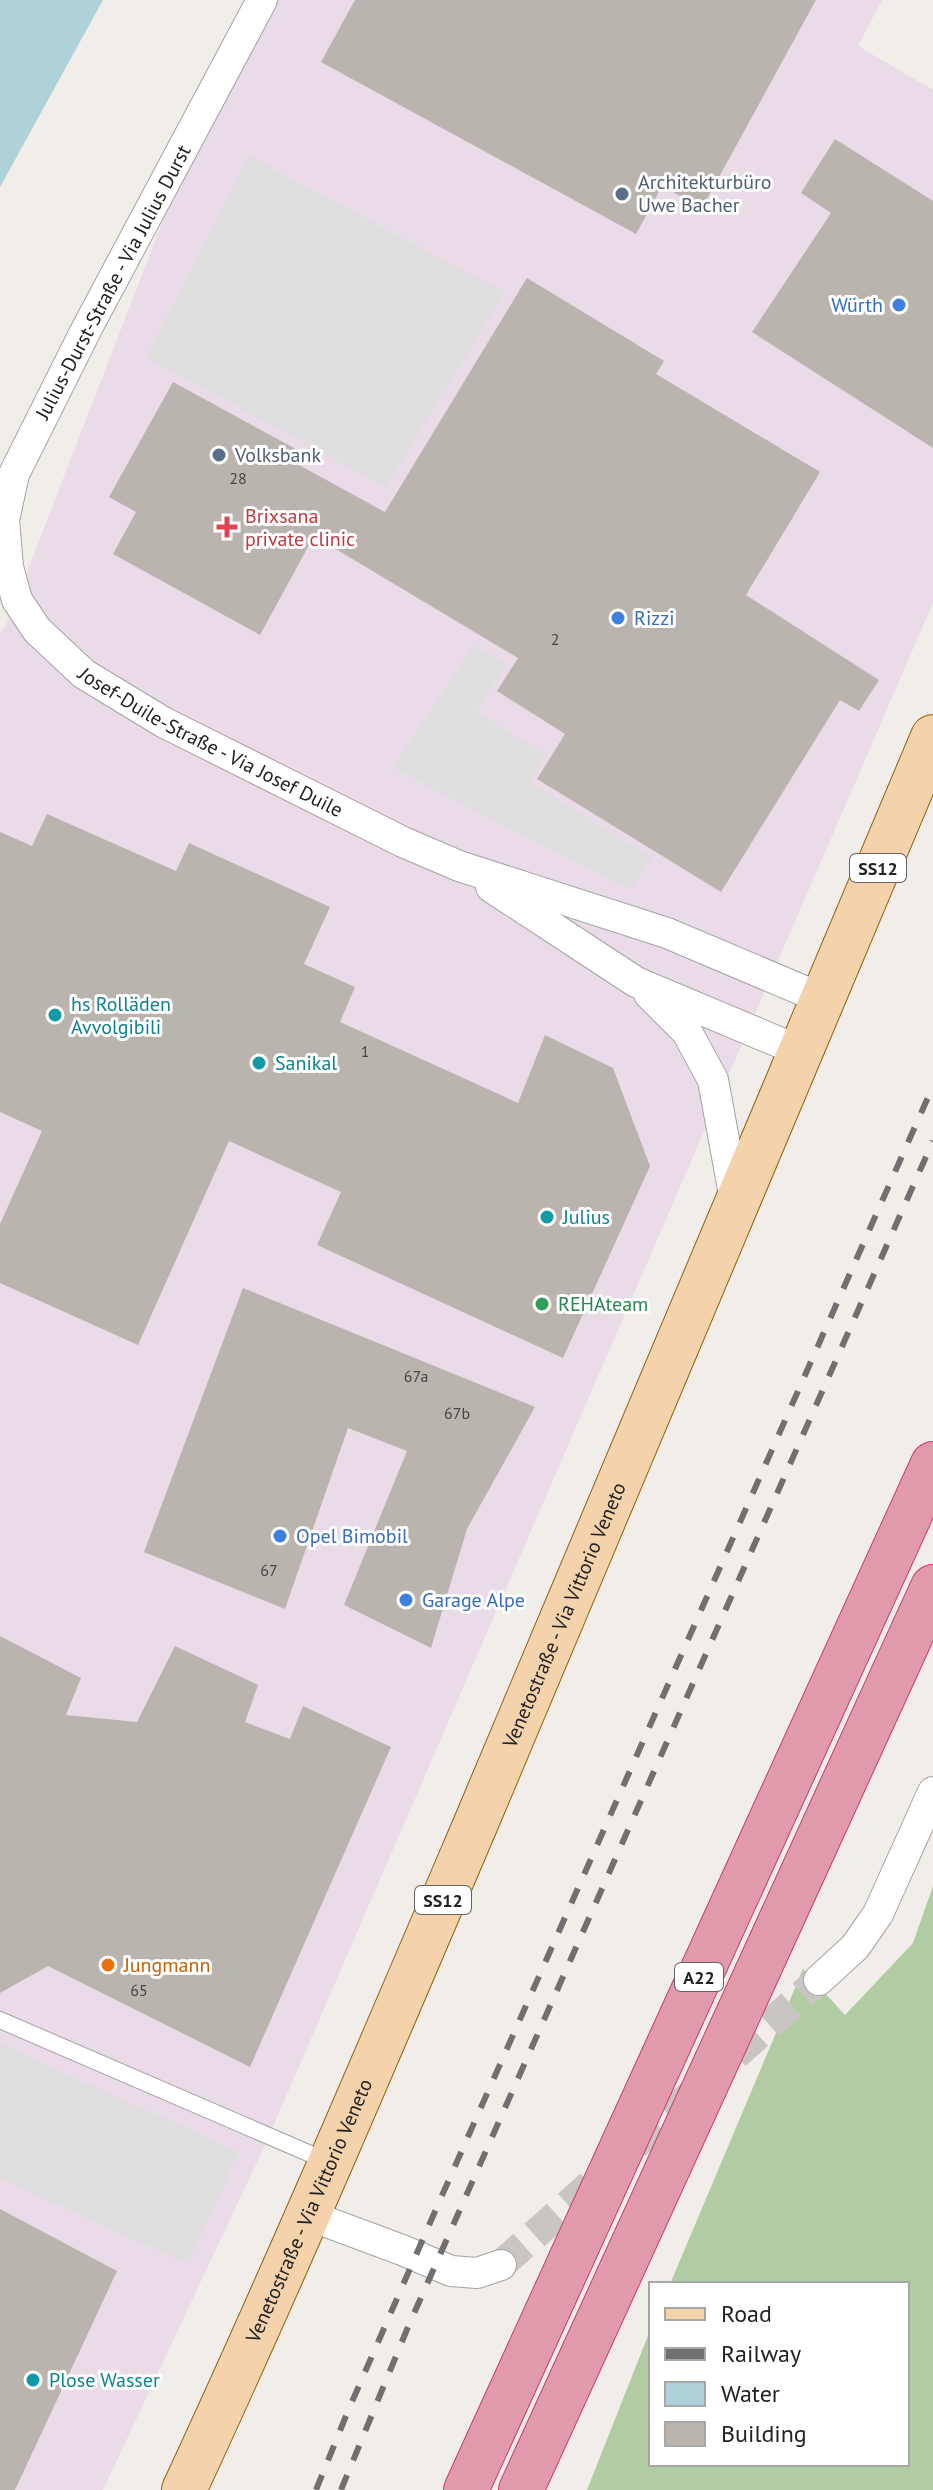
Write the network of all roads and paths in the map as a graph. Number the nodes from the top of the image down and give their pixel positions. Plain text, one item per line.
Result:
1 (262, 0) edge
2 (4, 569) edge
3 (933, 737) edge
4 (459, 866) junction
5 (636, 982) junction
6 (823, 999) junction
7 (800, 1051) junction
8 (736, 1205) junction
9 (933, 1464) edge
10 (933, 1587) edge
11 (933, 1792) edge
12 (819, 1980) tunnel mouth
13 (0, 2020) edge
14 (331, 2163) junction
15 (308, 2215) junction
16 (501, 2265) tunnel mouth
17 (184, 2490) edge
18 (466, 2490) edge
19 (521, 2490) edge

1 - 2 street, Julius-Durst-Straße - Via Julius Durst
2 - 4 street, Josef-Duile-Straße - Via Josef Duile
3 - 6 main road, Venetostraße - Via Vittorio Veneto / SS12
4 - 5 street, Josef-Duile-Straße - Via Josef Duile
4 - 6 street, Josef-Duile-Straße - Via Josef Duile
5 - 7 street, Josef-Duile-Straße - Via Josef Duile
5 - 8 street, Josef-Duile-Straße - Via Josef Duile
6 - 7 main road, Venetostraße - Via Vittorio Veneto / SS12
7 - 8 main road, Venetostraße - Via Vittorio Veneto / SS12
8 - 14 main road, Venetostraße - Via Vittorio Veneto / SS12
9 - 18 highway, A22
10 - 19 highway, A22
11 - 12 street
13 - 14 lane
14 - 15 main road, Venetostraße - Via Vittorio Veneto / SS12
15 - 16 street
15 - 17 main road, Venetostraße - Via Vittorio Veneto / SS12

